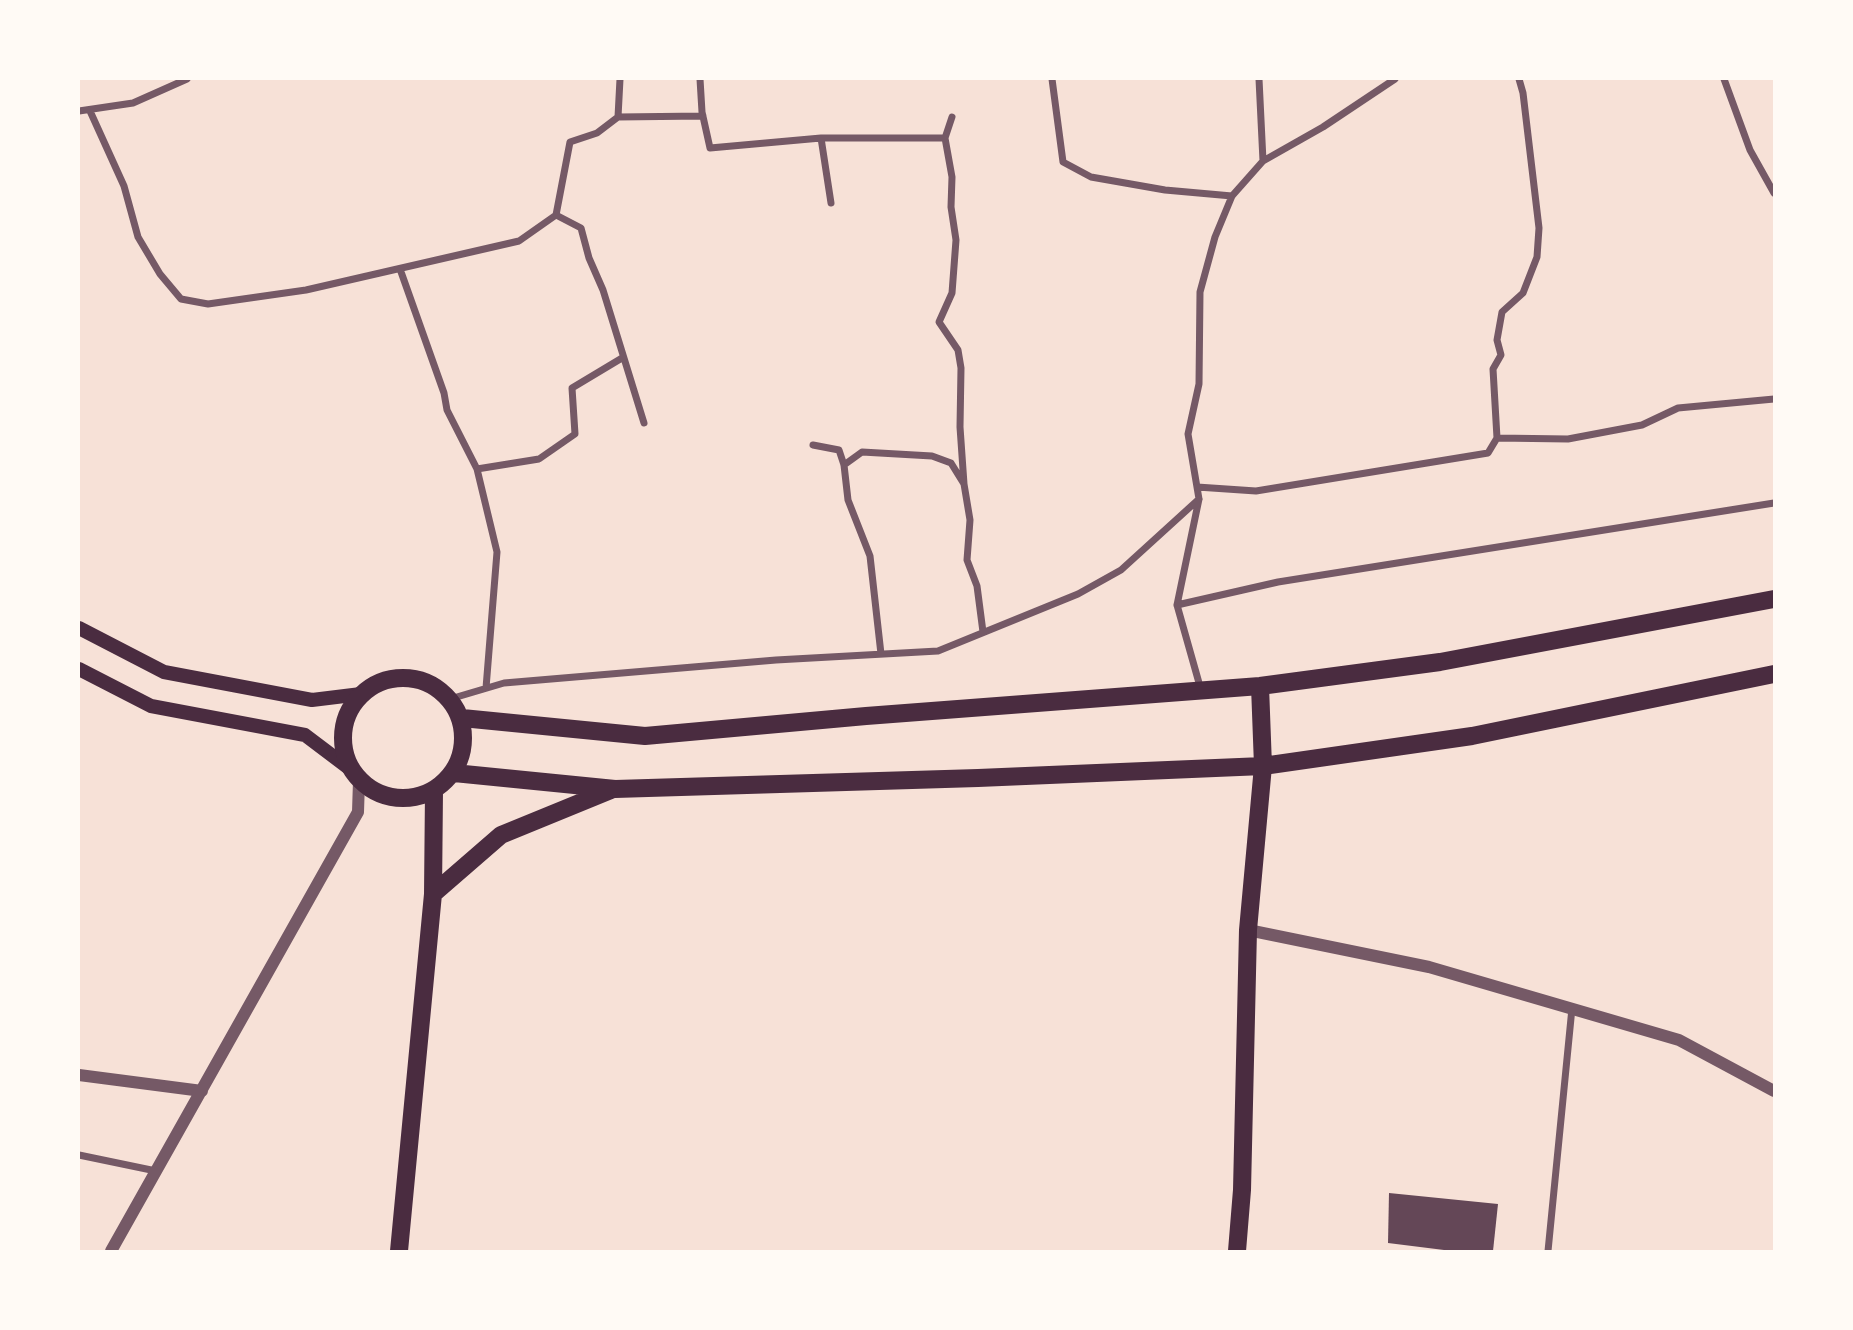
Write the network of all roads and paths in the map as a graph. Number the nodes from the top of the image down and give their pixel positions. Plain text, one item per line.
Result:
1 (187, 79) edge
2 (620, 79) edge
3 (700, 79) edge
4 (1052, 79) edge
5 (1259, 79) edge
6 (1395, 79) edge
7 (1519, 79) edge
8 (1724, 79) edge
9 (79, 111) edge
10 (90, 111) junction
11 (703, 116) junction
12 (618, 117) junction
13 (952, 117) dead end
14 (821, 138) junction
15 (945, 138) junction
16 (1264, 161) junction
17 (1774, 193) edge
18 (1233, 197) junction
19 (831, 203) dead end
20 (556, 215) junction
21 (400, 269) junction
22 (622, 358) junction
23 (1774, 399) edge
24 (644, 423) dead end
25 (1497, 438) junction
26 (813, 445) dead end
27 (844, 465) junction
28 (477, 469) junction
29 (964, 484) junction
30 (1197, 487) junction
31 (1199, 499) junction
32 (1774, 503) edge
33 (1774, 599) edge
34 (1177, 605) junction
35 (79, 628) edge
36 (983, 632) junction
37 (881, 654) junction
38 (79, 669) edge
39 (1774, 674) edge
40 (1260, 686) junction
41 (486, 688) junction
42 (1201, 690) junction
43 (361, 694) junction
44 (450, 699) junction
45 (462, 718) junction
46 (1262, 766) junction
47 (454, 773) junction
48 (354, 775) junction
49 (615, 789) junction
50 (434, 791) junction
51 (433, 894) junction
52 (1248, 930) junction
53 (1572, 1008) junction
54 (79, 1075) edge
55 (202, 1091) junction
56 (1774, 1091) edge
57 (79, 1155) edge
58 (156, 1171) junction
59 (111, 1251) edge
60 (399, 1251) edge
61 (1237, 1251) edge
62 (1548, 1251) edge

1 - 10 street
2 - 12 street
3 - 11 street
4 - 18 street
5 - 16 street
6 - 16 street
7 - 25 street
8 - 17 street
9 - 10 street
10 - 21 street
11 - 12 street
11 - 14 street
12 - 20 street
13 - 15 street
14 - 15 street
14 - 19 street
15 - 29 street
16 - 18 street
18 - 30 street
20 - 21 street
20 - 22 street
21 - 28 street
22 - 24 street
22 - 28 street
23 - 25 street
25 - 30 street
26 - 27 street
27 - 29 street
27 - 37 street
28 - 41 street
29 - 36 street
30 - 31 street
31 - 34 street
31 - 36 street
32 - 34 street
33 - 40 main road
34 - 42 street
35 - 43 main road
36 - 37 street
37 - 41 street
38 - 48 main road
39 - 46 main road
40 - 42 main road
40 - 46 main road
41 - 44 street
42 - 45 main road
43 - 44 main road
43 - 48 main road
44 - 45 main road
45 - 47 main road
46 - 49 main road
46 - 52 main road
47 - 49 main road
47 - 50 main road
48 - 50 main road
48 - 55 street
49 - 51 main road
50 - 51 main road
51 - 60 main road
52 - 53 street
52 - 61 main road
53 - 56 street
53 - 62 street
54 - 55 street
55 - 58 street
57 - 58 street
58 - 59 street

